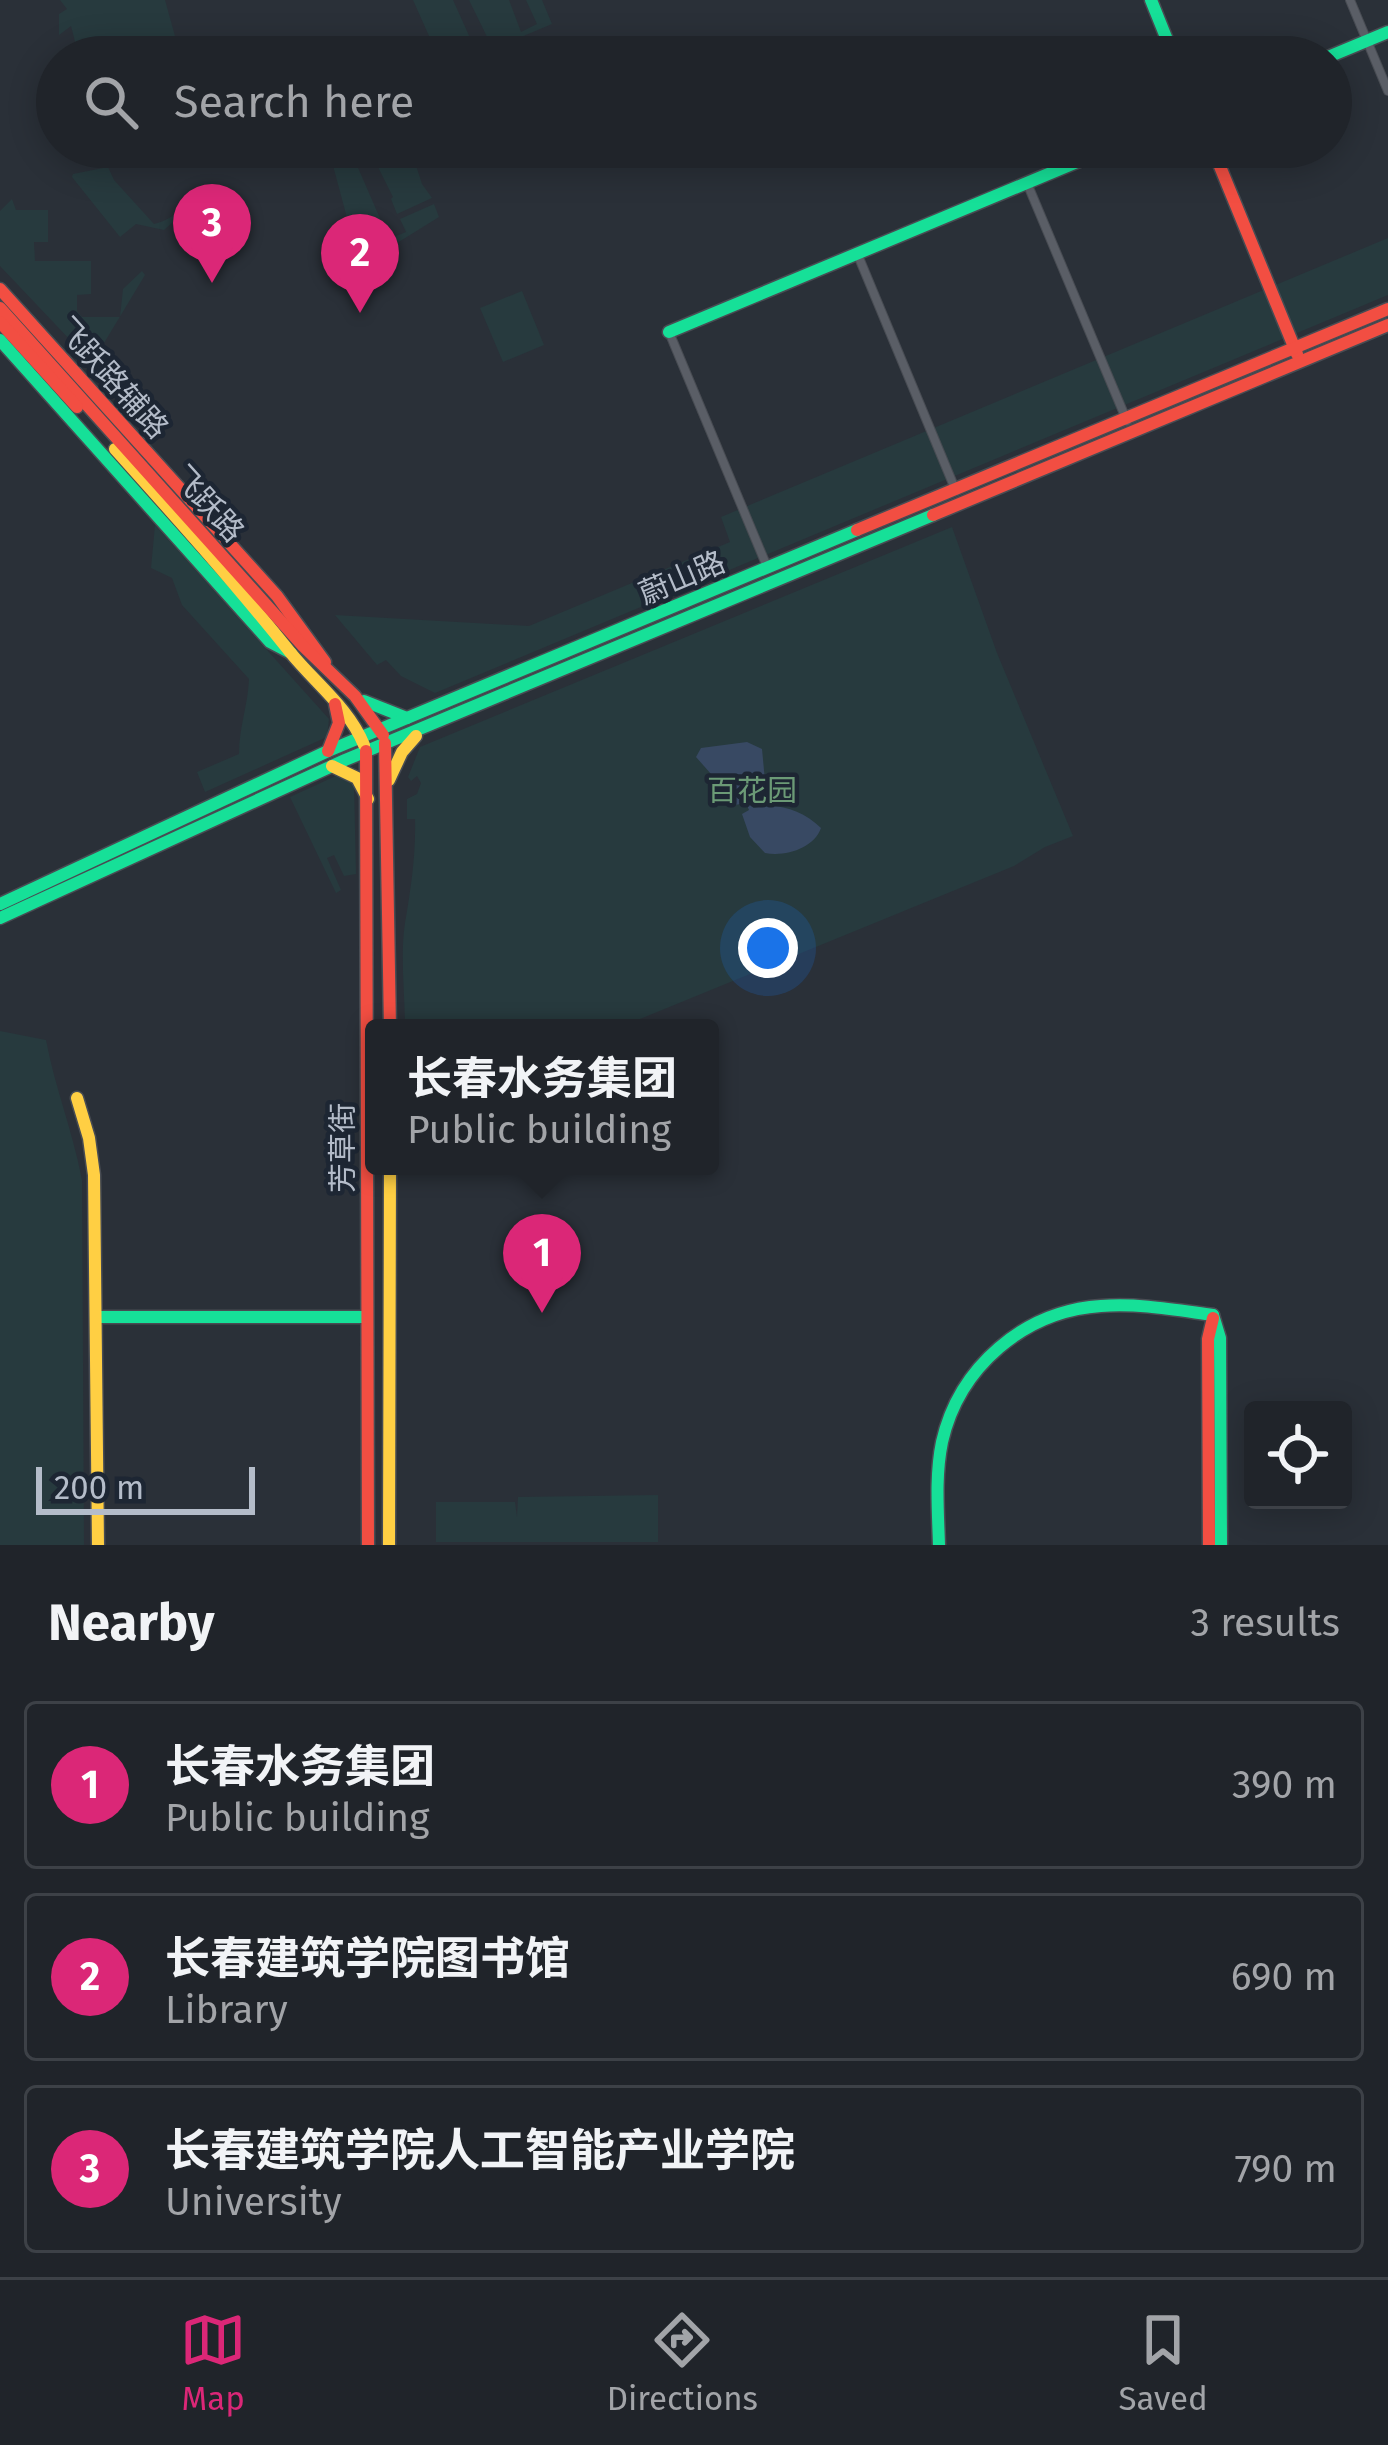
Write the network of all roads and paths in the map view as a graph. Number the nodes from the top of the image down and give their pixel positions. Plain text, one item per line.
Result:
1 (1150, 0) edge
2 (1350, 0) edge
3 (1388, 32) edge
4 (1165, 36) edge
5 (1367, 40) junction
6 (1352, 47) edge
7 (1388, 91) edge
8 (1063, 168) edge
9 (1221, 168) edge
10 (1027, 183) junction
11 (857, 254) junction
12 (0, 290) edge
13 (0, 308) edge
14 (1388, 309) edge
15 (0, 322) edge
16 (1388, 326) edge
17 (669, 332) joint
18 (0, 340) edge
19 (1298, 356) junction
20 (1126, 418) junction
21 (1132, 433) junction
22 (131, 435) junction
23 (141, 465) junction
24 (955, 489) junction
25 (961, 504) junction
26 (176, 505) junction
27 (200, 511) junction
28 (770, 575) junction
29 (291, 653) junction
30 (326, 665) junction
31 (355, 696) junction
32 (335, 703) junction
33 (408, 718) junction
34 (425, 728) junction
35 (383, 736) junction
36 (363, 744) junction
37 (330, 759) junction
38 (389, 780) junction
39 (368, 799) junction
40 (0, 904) edge
41 (0, 919) edge
42 (368, 922) junction
43 (390, 922) junction
44 (367, 1019) edge
45 (390, 1019) edge
46 (77, 1098) dead end
47 (366, 1175) edge
48 (390, 1175) edge
49 (1213, 1315) junction
50 (96, 1317) junction
51 (365, 1317) junction
52 (98, 1545) edge
53 (368, 1545) edge
54 (389, 1545) edge
55 (939, 1545) edge
56 (1209, 1545) edge
57 (1221, 1545) edge

1 - 4 main road
2 - 5 street
3 - 5 main road
5 - 6 main road
5 - 7 street
8 - 10 main road
9 - 19 main road
10 - 11 main road
10 - 20 street
11 - 17 main road
11 - 24 street
12 - 22 main road, 飞跃路辅路
13 - 23 main road, 飞跃路
14 - 19 main road, 蔚山路
15 - 29 main road, 飞跃路
16 - 19 main road, 蔚山路
17 - 28 street
18 - 29 main road, 飞跃路辅路
19 - 20 main road, 蔚山路
19 - 21 main road, 蔚山路
20 - 21 street
20 - 24 main road, 蔚山路
21 - 25 main road, 蔚山路
22 - 23 main road
22 - 27 main road, 飞跃路辅路
23 - 26 main road, 飞跃路
24 - 25 street
24 - 28 main road, 蔚山路
25 - 28 main road, 蔚山路
26 - 27 main road
26 - 30 main road, 飞跃路
27 - 30 main road, 飞跃路辅路
28 - 33 main road, 蔚山路
28 - 34 main road, 蔚山路
29 - 32 main road, 飞跃路
30 - 31 main road, 飞跃路
31 - 33 main road
31 - 35 main road, 飞跃路
32 - 36 main road, 飞跃路
32 - 37 main road
33 - 35 main road, 蔚山路
34 - 35 main road, 蔚山路
34 - 38 main road
35 - 36 main road, 蔚山路
35 - 38 main road
36 - 37 main road, 蔚山路
36 - 39 main road, 芳草街
37 - 39 main road
37 - 40 main road, 蔚山路
37 - 41 main road, 蔚山路
38 - 43 main road
39 - 42 main road, 芳草街
42 - 43 main road
42 - 44 main road, 芳草街
43 - 45 main road
46 - 50 main road
47 - 51 main road, 芳草街
48 - 54 main road, 芳草街
49 - 55 main road
49 - 56 main road
49 - 57 main road
50 - 51 main road
50 - 52 main road
51 - 53 main road, 芳草街

